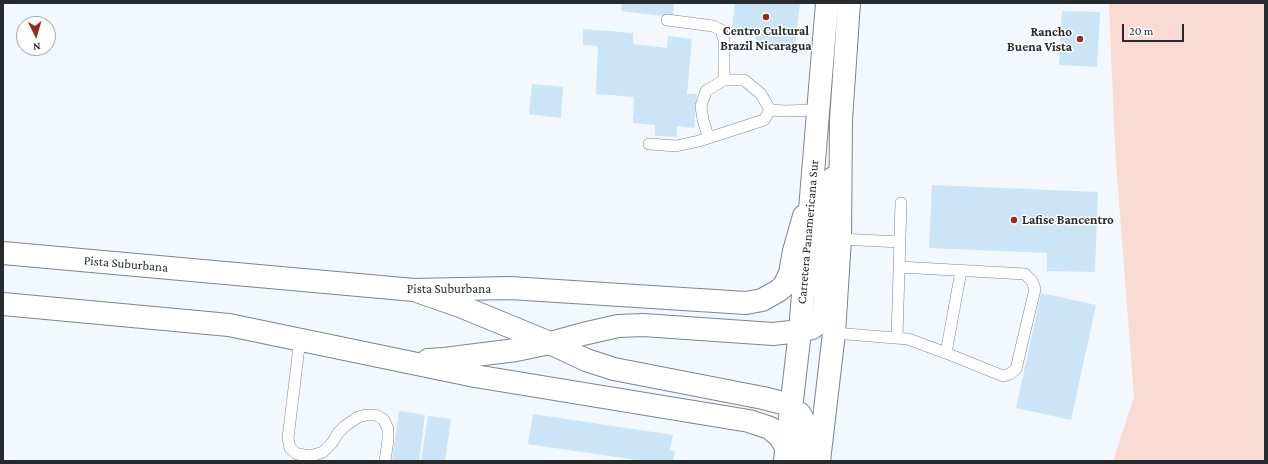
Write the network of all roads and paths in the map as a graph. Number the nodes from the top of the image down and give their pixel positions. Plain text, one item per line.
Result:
1 (827, 3) edge
2 (850, 3) edge
3 (667, 20) dead end
4 (724, 80) junction
5 (770, 110) junction
6 (817, 110) junction
7 (841, 120) junction
8 (711, 137) junction
9 (649, 144) dead end
10 (812, 183) junction
11 (901, 203) dead end
12 (840, 239) junction
13 (900, 242) junction
14 (3, 254) edge
15 (899, 267) junction
16 (961, 270) junction
17 (414, 290) junction
18 (3, 304) edge
19 (800, 331) junction
20 (834, 333) junction
21 (897, 338) junction
22 (300, 339) junction
23 (550, 343) junction
24 (946, 352) junction
25 (405, 361) junction
26 (791, 407) junction
27 (785, 454) edge
28 (385, 461) edge
29 (802, 461) edge
30 (819, 461) edge

1 - 6 main road, Carretera Panamericana Sur
2 - 7 main road, Carretera Panamericana Sur
3 - 4 lane
4 - 5 lane
4 - 8 lane
5 - 6 lane
5 - 8 lane
6 - 10 main road, Carretera Panamericana Sur
7 - 12 main road, Carretera Panamericana Sur
7 - 19 main road
8 - 9 lane
10 - 17 main road, Pista Suburbana
10 - 19 main road, Carretera Panamericana Sur
11 - 13 lane
12 - 13 lane
12 - 20 main road, Carretera Panamericana Sur
13 - 15 lane
14 - 17 main road, Pista Suburbana
15 - 16 lane
15 - 21 lane
16 - 24 lane
16 - 24 lane
17 - 23 main road
18 - 22 main road
19 - 23 main road
19 - 26 main road, Carretera Panamericana Sur
20 - 21 lane
20 - 30 main road, Carretera Panamericana Sur
21 - 24 lane
22 - 25 main road
22 - 28 lane
23 - 25 main road
23 - 26 main road
25 - 27 main road
26 - 27 main road, Carretera Panamericana Sur
26 - 29 main road

